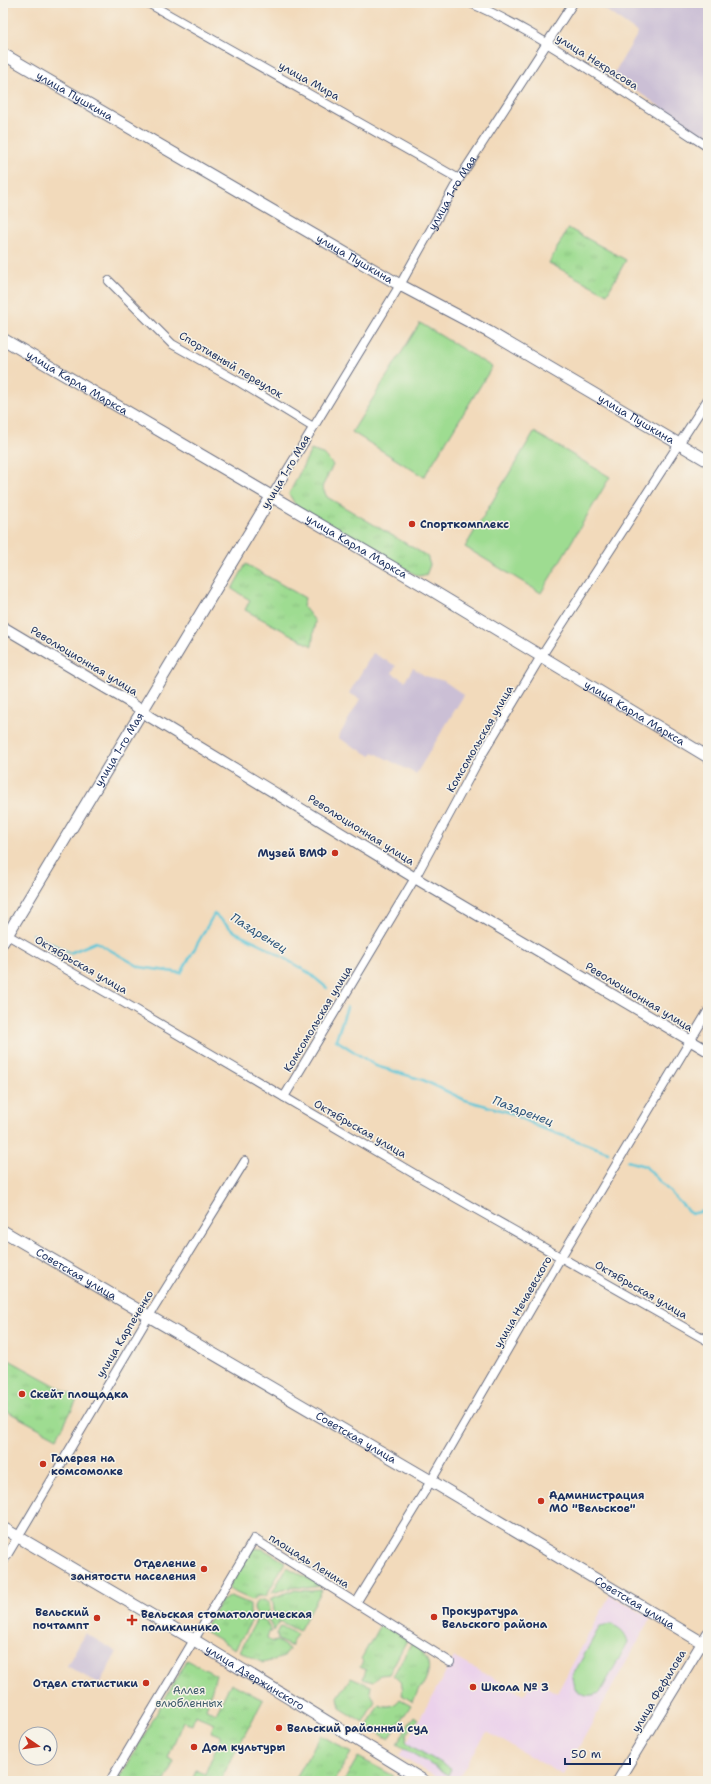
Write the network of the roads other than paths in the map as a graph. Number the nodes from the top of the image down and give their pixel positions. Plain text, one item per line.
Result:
1 (148, 3) edge
2 (470, 3) edge
3 (573, 3) edge
4 (546, 42) junction
5 (3, 54) edge
6 (708, 147) edge
7 (459, 180) junction
8 (109, 281) dead end
9 (400, 285) junction
10 (3, 340) edge
11 (708, 399) edge
12 (313, 427) junction
13 (679, 444) junction
14 (708, 462) edge
15 (271, 497) junction
16 (3, 626) edge
17 (542, 656) junction
18 (143, 711) junction
19 (708, 757) edge
20 (415, 878) junction
21 (4, 937) edge
22 (708, 1011) edge
23 (690, 1041) junction
24 (708, 1051) edge
25 (284, 1097) junction
26 (245, 1161) dead end
27 (3, 1231) edge
28 (561, 1257) junction
29 (149, 1316) junction
30 (708, 1341) edge
31 (432, 1480) junction
32 (3, 1528) edge
33 (17, 1537) junction
34 (3, 1562) edge
35 (356, 1603) junction
36 (194, 1640) junction
37 (706, 1641) edge
38 (450, 1662) dead end
39 (110, 1781) edge
40 (424, 1781) edge
41 (618, 1781) edge

1 - 7 street, улица Мира
2 - 4 street, улица Некрасова
3 - 4 street, улица 1-го Мая
4 - 6 street, улица Некрасова
4 - 7 street, улица 1-го Мая
5 - 9 main road, улица Пушкина
7 - 9 street, улица 1-го Мая
8 - 12 street, Спортивный переулок
9 - 12 street, улица 1-го Мая
9 - 13 main road, улица Пушкина
10 - 15 main road, улица Карла Маркса
11 - 13 street, Комсомольская улица
12 - 15 street, улица 1-го Мая
13 - 14 main road, улица Пушкина
13 - 17 street, Комсомольская улица
15 - 17 main road, улица Карла Маркса
15 - 18 main road, улица 1-го Мая
16 - 18 street, Революционная улица
17 - 19 main road, улица Карла Маркса
17 - 20 street, Комсомольская улица
18 - 20 street, Революционная улица
18 - 21 main road, улица 1-го Мая
20 - 23 street, Революционная улица
20 - 25 street, Комсомольская улица
21 - 25 street, Октябрьская улица
22 - 23 street, улица Нечаевского
23 - 24 street, Революционная улица
23 - 28 street, улица Нечаевского
25 - 28 street, Октябрьская улица
26 - 29 street, улица Карпеченко
27 - 29 main road, Советская улица
28 - 30 street, Октябрьская улица
28 - 31 street, улица Нечаевского
29 - 31 main road, Советская улица
29 - 33 street, улица Карпеченко
31 - 35 street, улица Нечаевского
31 - 37 main road, Советская улица
32 - 33 main road, улица Дзержинского
33 - 34 street, улица Карпеченко
33 - 36 main road, улица Дзержинского
35 - 36 street, площадь Ленина
35 - 38 street, площадь Ленина
36 - 39 street, площадь Ленина
36 - 40 main road, улица Дзержинского
37 - 41 street, улица Фефилова

